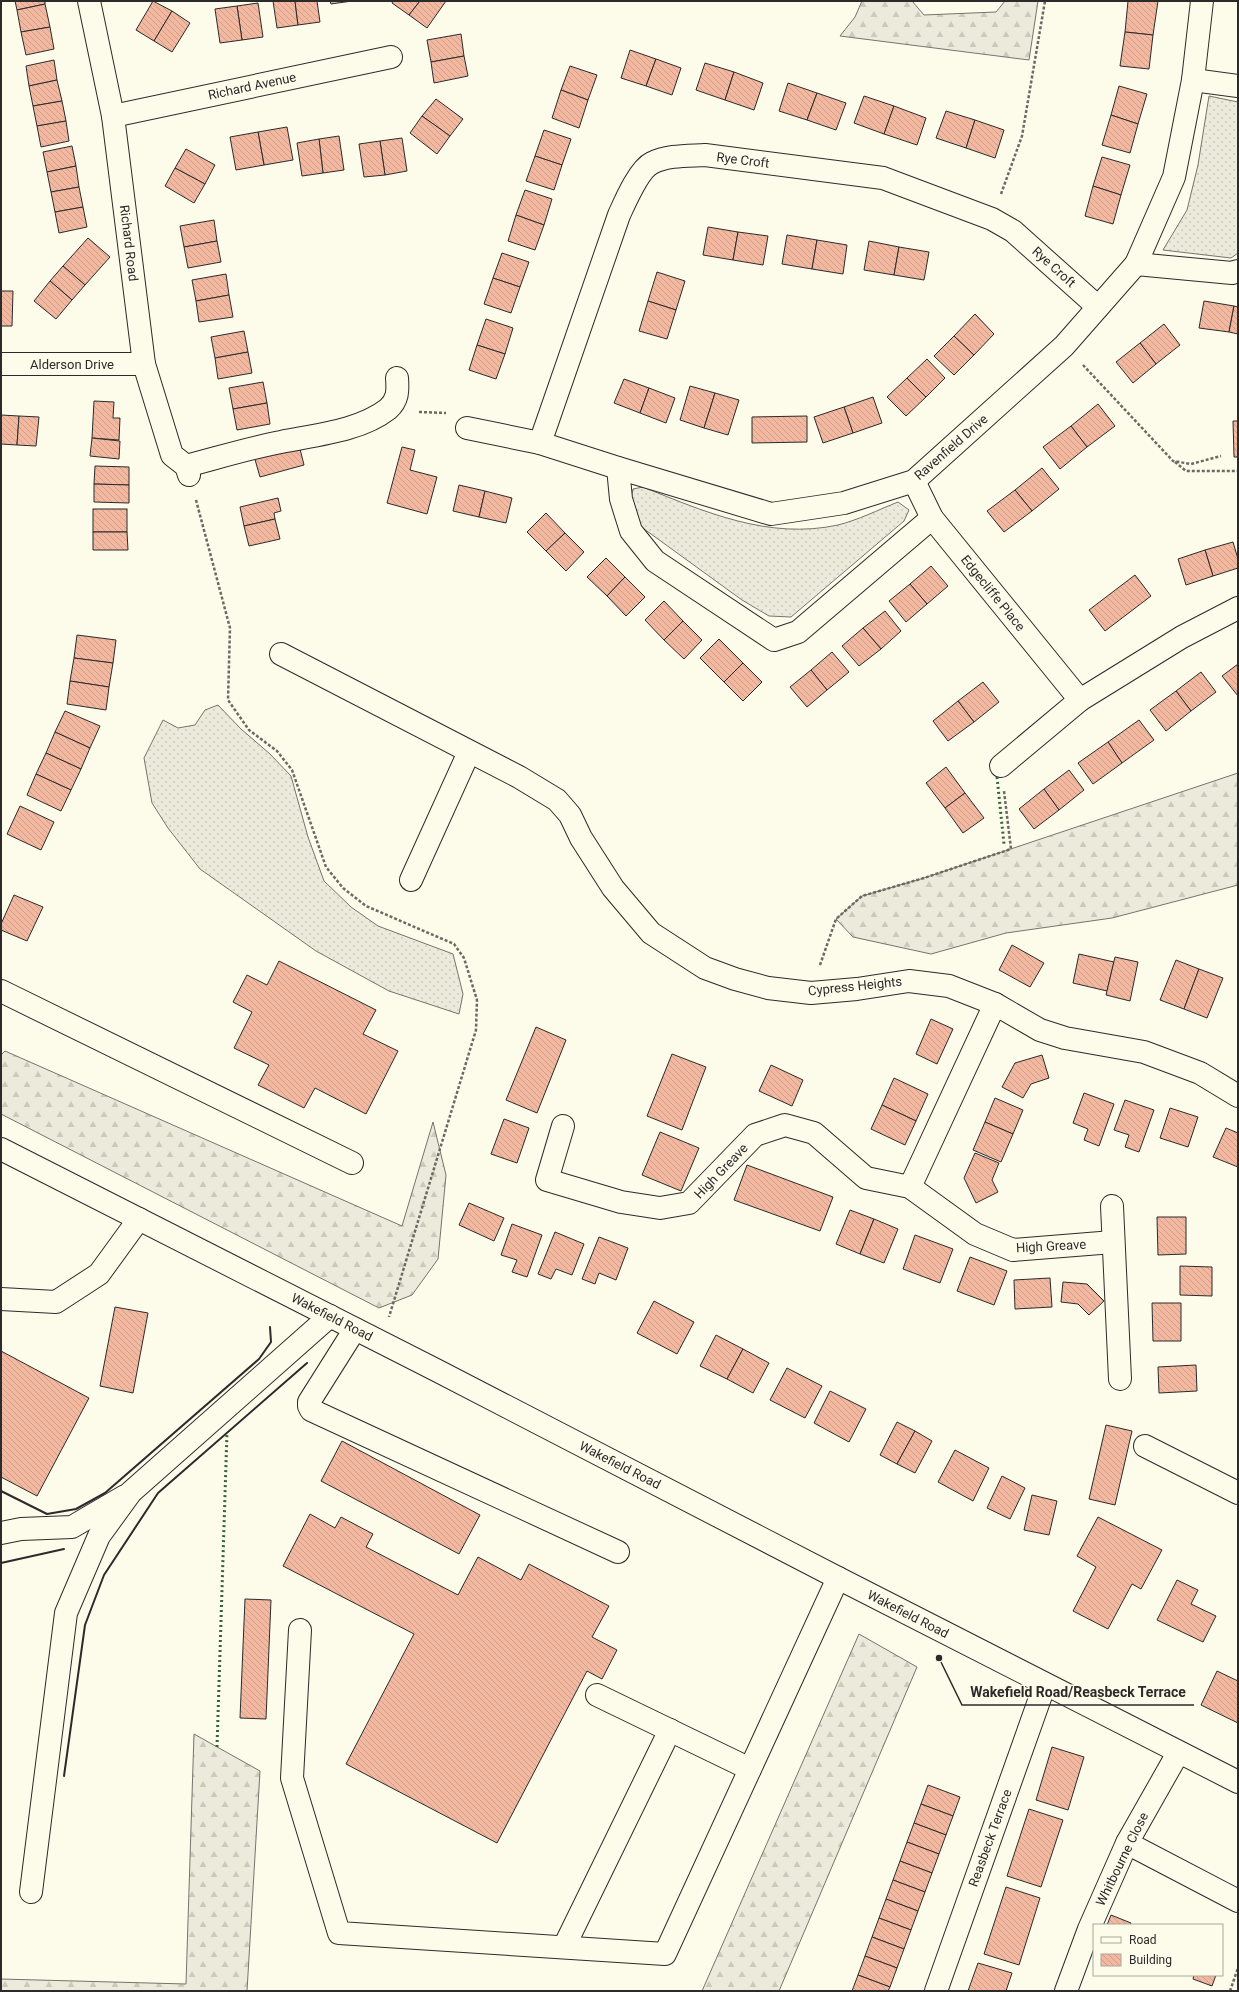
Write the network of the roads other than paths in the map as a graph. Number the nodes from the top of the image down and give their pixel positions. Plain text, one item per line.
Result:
1 (89, 1) edge
2 (1202, 1) edge
3 (390, 57) dead end
4 (1193, 80) junction
5 (1238, 86) edge
6 (113, 116) junction
7 (1136, 264) junction
8 (1238, 271) edge
9 (1098, 307) junction
10 (1, 364) edge
11 (144, 364) junction
12 (397, 378) dead end
13 (467, 428) road end
14 (540, 442) junction
15 (618, 468) junction
16 (914, 481) junction
17 (932, 518) junction
18 (1238, 608) edge
19 (281, 654) dead end
20 (1080, 700) junction
21 (469, 752) junction
22 (1001, 766) road end
23 (411, 880) dead end
24 (1, 991) edge
25 (995, 1004) junction
26 (1238, 1096) edge
27 (563, 1126) dead end
28 (1, 1149) edge
29 (352, 1163) dead end
30 (910, 1187) junction
31 (1112, 1206) dead end
32 (139, 1219) junction
33 (1113, 1242) junction
34 (1, 1298) edge
35 (330, 1316) junction
36 (355, 1329) junction
37 (1120, 1379) dead end
38 (1145, 1446) dead end
39 (131, 1492) junction
40 (1238, 1493) edge
41 (1, 1519) edge
42 (11, 1531) edge
43 (618, 1552) dead end
44 (838, 1578) junction
45 (300, 1630) dead end
46 (1045, 1684) junction
47 (597, 1695) dead end
48 (670, 1730) junction
49 (1178, 1753) junction
50 (750, 1769) junction
51 (1238, 1782) edge
52 (1127, 1843) junction
53 (31, 1892) dead end
54 (1238, 1901) edge
55 (564, 1947) junction
56 (936, 1991) edge
57 (1066, 1991) edge

1 - 6 street, Richard Road
2 - 4 street, Ravenfield Drive
3 - 6 street, Richard Avenue
4 - 5 street
4 - 7 street, Ravenfield Drive
6 - 11 street, Richard Road
7 - 8 street
7 - 9 street, Ravenfield Drive
9 - 14 street, Rye Croft
9 - 16 street, Ravenfield Drive
10 - 11 street, Alderson Drive
11 - 12 street, Richard Road
13 - 14 street, Ravenfield Drive
14 - 15 street, Ravenfield Drive
15 - 16 street, Ravenfield Drive
15 - 17 street
16 - 17 street, Edgecliffe Place
17 - 20 street, Edgecliffe Place
18 - 20 street
19 - 21 street, Cypress Heights
20 - 22 street
21 - 23 street
21 - 25 street, Cypress Heights
24 - 29 street
25 - 26 street, Cypress Heights
25 - 30 street
27 - 30 street, High Greave
28 - 32 street, Wakefield Road
30 - 33 street, High Greave
31 - 33 street
32 - 34 street
32 - 35 street, Wakefield Road
33 - 37 street
35 - 36 street, Wakefield Road
35 - 39 street
36 - 43 street
36 - 44 street, Wakefield Road
38 - 40 street
39 - 42 street
39 - 53 street
41 - 42 street
44 - 46 street, Wakefield Road
44 - 50 street
45 - 55 street
46 - 49 street, Wakefield Road
46 - 56 street, Reasbeck Terrace
47 - 48 street
48 - 50 street
48 - 55 street
49 - 51 street, Wakefield Road
49 - 52 street, Whitbourne Close
50 - 55 street
52 - 54 street
52 - 57 street, Whitbourne Close

